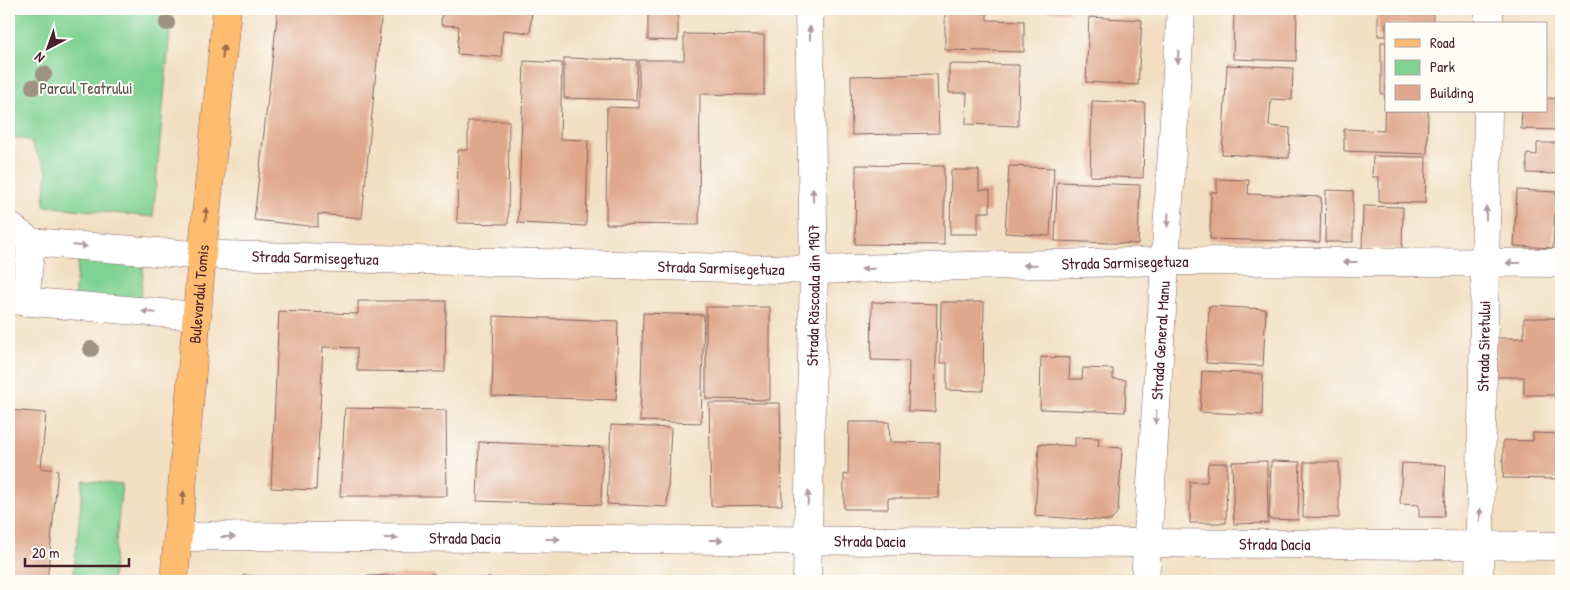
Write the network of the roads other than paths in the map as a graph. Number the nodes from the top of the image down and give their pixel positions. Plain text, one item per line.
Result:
1 (227, 9) edge
2 (809, 9) edge
3 (1181, 9) edge
4 (1489, 9) edge
5 (1489, 22) edge
6 (1488, 112) edge
7 (9, 226) edge
8 (31, 242) junction
9 (202, 255) junction
10 (1165, 262) junction
11 (1485, 262) junction
12 (1561, 263) edge
13 (814, 270) junction
14 (17, 301) edge
15 (197, 316) junction
16 (179, 538) junction
17 (807, 541) junction
18 (1148, 543) junction
19 (1480, 546) junction
20 (1561, 546) edge
21 (174, 581) edge
22 (807, 581) edge
23 (1145, 581) edge
24 (1479, 581) edge

9 -> 1 main road, Bulevardul Tomis
13 -> 2 street, Strada Răscoala din 1907
3 -> 10 street, Strada General Manu
4 - 5 street
11 -> 6 street, Strada Siretului
7 - 8 street
8 -> 9 street, Strada Sarmisegetuza
8 - 14 street
9 - 13 street, Strada Sarmisegetuza
9 - 15 main road, Bulevardul Tomis
11 -> 10 street, Strada Sarmisegetuza
10 -> 13 street, Strada Sarmisegetuza
10 -> 18 street, Strada General Manu
12 -> 11 street, Strada Sarmisegetuza
19 -> 11 street, Strada Siretului
17 -> 13 street, Strada Răscoala din 1907
15 -> 14 street
16 -> 15 main road, Bulevardul Tomis
16 -> 17 street, Strada Dacia
16 - 21 main road, Bulevardul Tomis
17 - 18 street, Strada Dacia
17 - 22 street, Strada Răscoala din 1907
18 - 19 street, Strada Dacia
18 - 23 street, Strada General Manu
19 - 20 street, Strada Dacia
19 - 24 street, Strada Siretului

